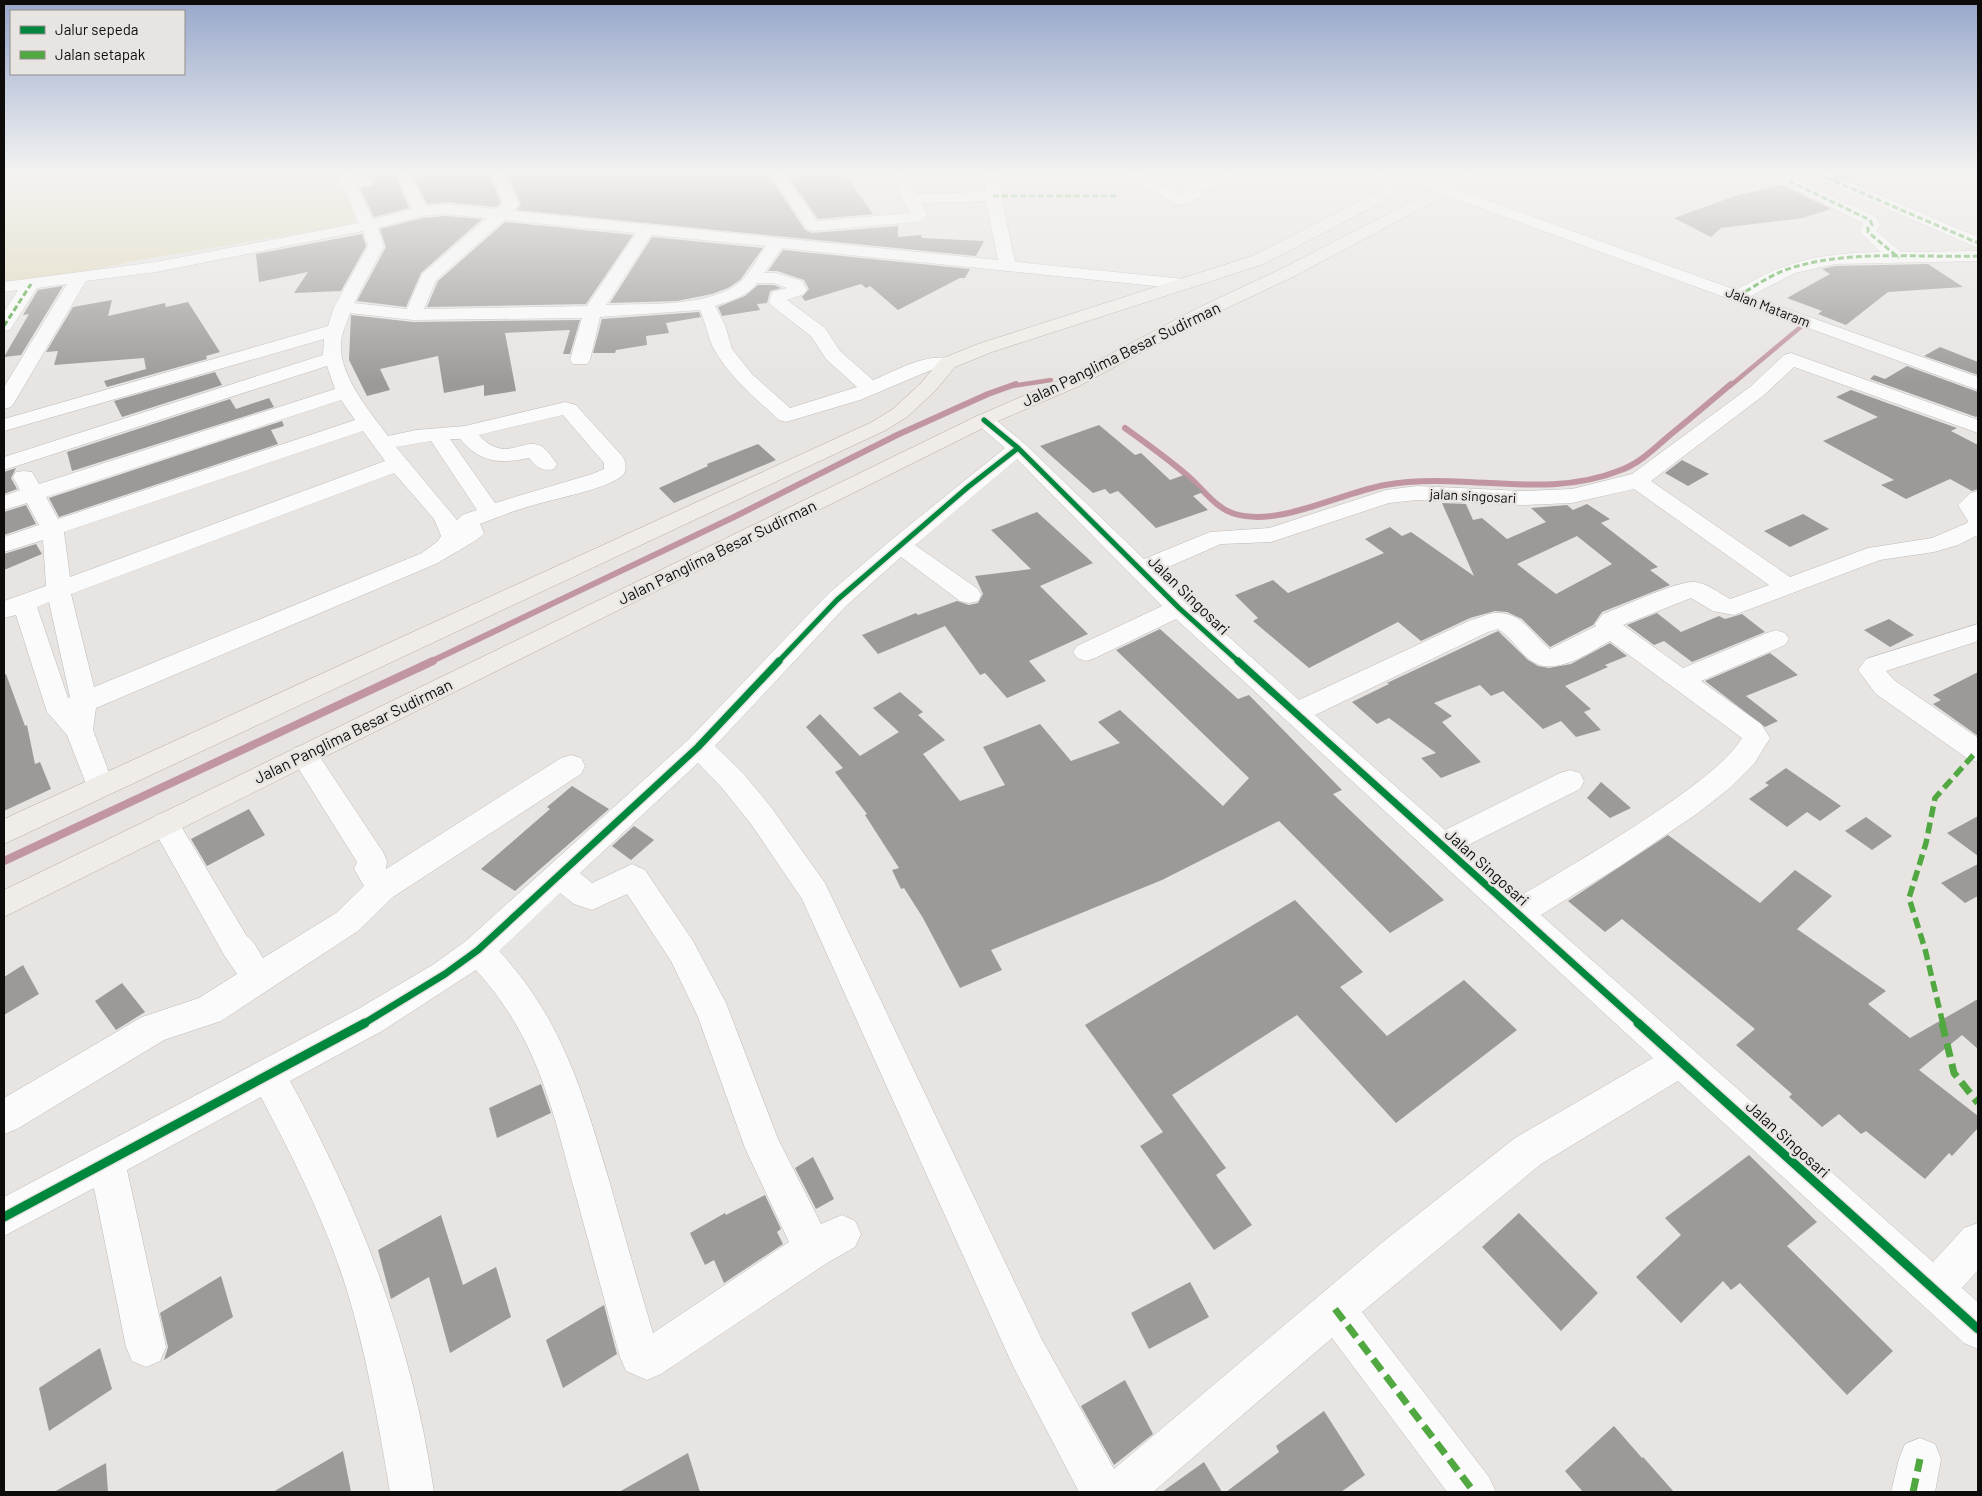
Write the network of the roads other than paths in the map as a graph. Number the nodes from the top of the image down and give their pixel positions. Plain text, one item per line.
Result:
1 (276, 244) edge
2 (375, 244) edge
3 (466, 244) edge
4 (637, 244) edge
5 (777, 244) edge
6 (796, 244) edge
7 (1003, 244) edge
8 (1289, 244) edge
9 (1331, 244) edge
10 (1590, 244) edge
11 (1882, 244) edge
12 (1978, 256) edge
13 (1899, 258) junction
14 (1007, 265) junction
15 (80, 277) junction
16 (752, 278) junction
17 (31, 284) junction
18 (1184, 284) junction
19 (4, 287) edge
20 (1738, 296) junction
21 (705, 303) junction
22 (343, 307) junction
23 (413, 314) junction
24 (592, 314) junction
25 (4, 326) edge
26 (337, 330) junction
27 (333, 358) junction
28 (580, 360) dead end
29 (948, 362) junction
30 (1978, 384) edge
31 (870, 388) junction
32 (346, 392) junction
33 (4, 403) edge
34 (984, 420) junction
35 (368, 422) junction
36 (4, 425) edge
37 (1978, 427) edge
38 (465, 432) junction
39 (437, 435) junction
40 (4, 440) edge
41 (383, 444) junction
42 (1018, 448) junction
43 (10, 462) edge
44 (398, 464) junction
45 (546, 464) dead end
46 (1636, 480) junction
47 (33, 493) junction
48 (1978, 498) edge
49 (4, 503) edge
50 (490, 512) junction
51 (1978, 519) edge
52 (1978, 524) edge
53 (52, 528) junction
54 (4, 545) edge
55 (448, 545) junction
56 (899, 545) junction
57 (1142, 569) junction
58 (1788, 587) junction
59 (58, 590) junction
60 (969, 595) dead end
61 (14, 606) edge
62 (1180, 608) junction
63 (1611, 629) junction
64 (1978, 632) edge
65 (1776, 639) dead end
66 (1086, 652) dead end
67 (1680, 679) junction
68 (84, 701) junction
69 (1296, 714) junction
70 (69, 721) junction
71 (698, 747) junction
72 (1978, 752) edge
73 (304, 755) junction
74 (571, 766) dead end
75 (1570, 781) dead end
76 (100, 786) junction
77 (165, 824) junction
78 (4, 832) edge
79 (1442, 845) junction
80 (558, 874) junction
81 (382, 888) junction
82 (4, 904) edge
83 (1518, 913) junction
84 (478, 950) junction
85 (257, 979) junction
86 (1681, 1060) junction
87 (268, 1074) junction
88 (4, 1117) edge
89 (107, 1162) junction
90 (4, 1217) edge
91 (1978, 1242) edge
92 (1934, 1289) junction
93 (1335, 1309) junction
94 (1978, 1329) edge
95 (146, 1347) dead end
96 (412, 1492) edge
97 (1103, 1492) edge
98 (1120, 1492) edge
99 (1474, 1492) edge

1 - 15 street
2 - 22 street
3 - 23 street
4 - 24 street
5 - 16 street
6 - 14 street
7 - 14 street
8 - 18 main road, Jalan Panglima Besar Sudirman
9 - 34 main road, Jalan Panglima Besar Sudirman
10 - 20 street, Jalan Mataram
11 - 13 street
12 - 13 street
13 - 20 street
14 - 18 street
15 - 17 street
15 - 33 street
16 - 21 street
16 - 31 street
17 - 19 street
17 - 25 street
18 - 29 main road, Jalan Panglima Besar Sudirman
20 - 30 street, Jalan Mataram
21 - 24 street
21 - 31 street
22 - 23 street
22 - 26 street
23 - 24 street
24 - 28 street
26 - 27 street
26 - 36 street
27 - 32 street
27 - 43 street
29 - 31 street
29 - 76 main road
32 - 35 street
32 - 47 street
34 - 42 street, Jalan Singosari
34 - 73 main road, Jalan Panglima Besar Sudirman
35 - 41 street
35 - 53 street
37 - 46 street, jalan singosari
38 - 39 street
38 - 45 street
38 - 50 street
39 - 41 street
39 - 50 street
40 - 43 street
41 - 44 street
42 - 56 street
42 - 57 street, Jalan Singosari
43 - 47 street
44 - 55 street
44 - 59 street
46 - 57 street, jalan singosari
46 - 58 street
47 - 49 street
47 - 53 street
48 - 51 street
50 - 55 street
52 - 58 street
53 - 54 street
53 - 59 street
55 - 68 street
56 - 60 street
56 - 71 street
57 - 62 street, Jalan Singosari
58 - 63 street
59 - 61 street
59 - 68 street
61 - 70 street
62 - 66 street
62 - 69 street, Jalan Singosari
63 - 67 street
63 - 69 street
64 - 72 street
65 - 67 street
67 - 83 street
68 - 70 street
69 - 79 street, Jalan Singosari
70 - 76 street
71 - 80 street
71 - 97 street
73 - 77 main road, Jalan Panglima Besar Sudirman
73 - 81 street
74 - 81 street
75 - 79 street
76 - 78 main road
77 - 82 main road, Jalan Panglima Besar Sudirman
77 - 85 street
79 - 83 street, Jalan Singosari
80 - 84 street
80 - 84 street
81 - 85 street
83 - 86 street, Jalan Singosari
84 - 87 street
85 - 88 street
86 - 92 street, Jalan Singosari
86 - 93 street
87 - 89 street
87 - 96 street
89 - 90 street
89 - 95 street
91 - 92 street
92 - 94 street, Jalan Singosari
93 - 98 street
93 - 99 street

